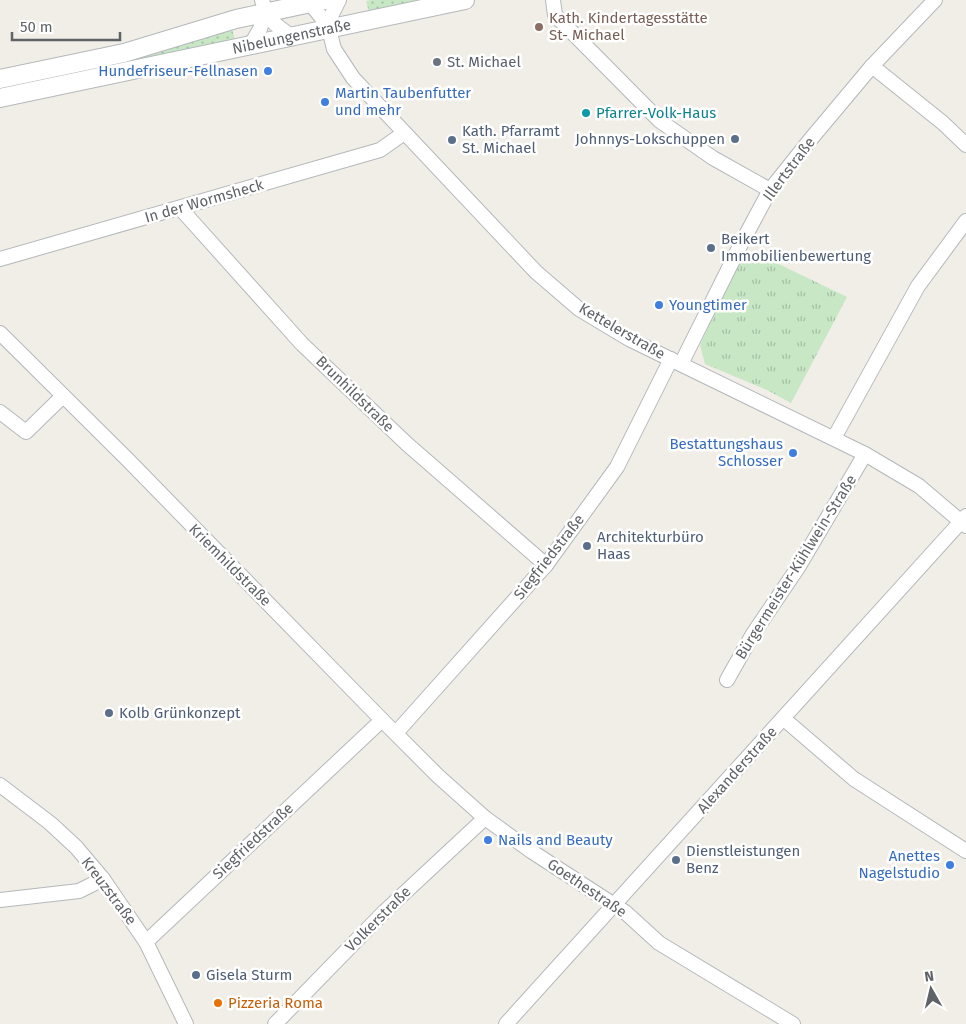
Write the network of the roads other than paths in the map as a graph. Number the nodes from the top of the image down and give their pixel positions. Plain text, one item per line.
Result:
1 (339, 0) edge
2 (465, 0) edge
3 (552, 0) edge
4 (935, 0) edge
5 (317, 2) edge
6 (263, 6) edge
7 (329, 29) junction
8 (293, 37) junction
9 (250, 46) junction
10 (872, 66) junction
11 (0, 79) edge
12 (0, 98) edge
13 (404, 133) junction
14 (966, 146) edge
15 (770, 190) junction
16 (180, 208) junction
17 (966, 221) edge
18 (0, 259) edge
19 (0, 333) edge
20 (676, 362) junction
21 (63, 396) junction
22 (0, 412) edge
23 (834, 438) junction
24 (865, 454) junction
25 (964, 521) edge
26 (546, 565) junction
27 (727, 680) dead end
28 (784, 719) junction
29 (382, 720) junction
30 (396, 733) junction
31 (0, 785) edge
32 (485, 818) junction
33 (966, 851) edge
34 (103, 879) junction
35 (0, 900) edge
36 (614, 904) junction
37 (146, 942) junction
38 (512, 1022) edge
39 (186, 1024) edge
40 (275, 1024) edge
41 (792, 1024) edge

1 - 7 street
2 - 7 street, Nibelungenstraße
3 - 15 street
4 - 10 street, Illertstraße
5 - 6 street
5 - 7 street
6 - 8 street
6 - 9 street
6 - 11 street
7 - 8 street, Nibelungenstraße
7 - 13 street, Kettelerstraße
8 - 9 street, Nibelungenstraße
9 - 12 street, Nibelungenstraße
10 - 14 street
10 - 15 street, Illertstraße
13 - 16 street, In der Wormsheck
13 - 20 street, Kettelerstraße
15 - 20 street, Illertstraße
16 - 18 street, In der Wormsheck
16 - 26 street, Brunhildstraße
17 - 23 street
19 - 21 street, Kriemhildstraße
20 - 23 street, Kettelerstraße
20 - 26 street, Siegfriedstraße
21 - 22 street
21 - 29 street, Kriemhildstraße
23 - 24 street, Kettelerstraße
24 - 25 street, Kettelerstraße
24 - 27 street, Bürgermeister-Kühlwein-Straße
25 - 28 street, Alexanderstraße
26 - 30 street, Siegfriedstraße
28 - 33 street
28 - 36 street, Alexanderstraße
29 - 30 street, Kriemhildstraße
29 - 37 street, Siegfriedstraße
30 - 32 street, Goethestraße
31 - 34 street, Kreuzstraße
32 - 36 street, Goethestraße
32 - 40 street, Volkerstraße
34 - 35 street
34 - 37 street, Kreuzstraße
36 - 38 street, Alexanderstraße
36 - 41 street, Goethestraße
37 - 39 street, Kreuzstraße

